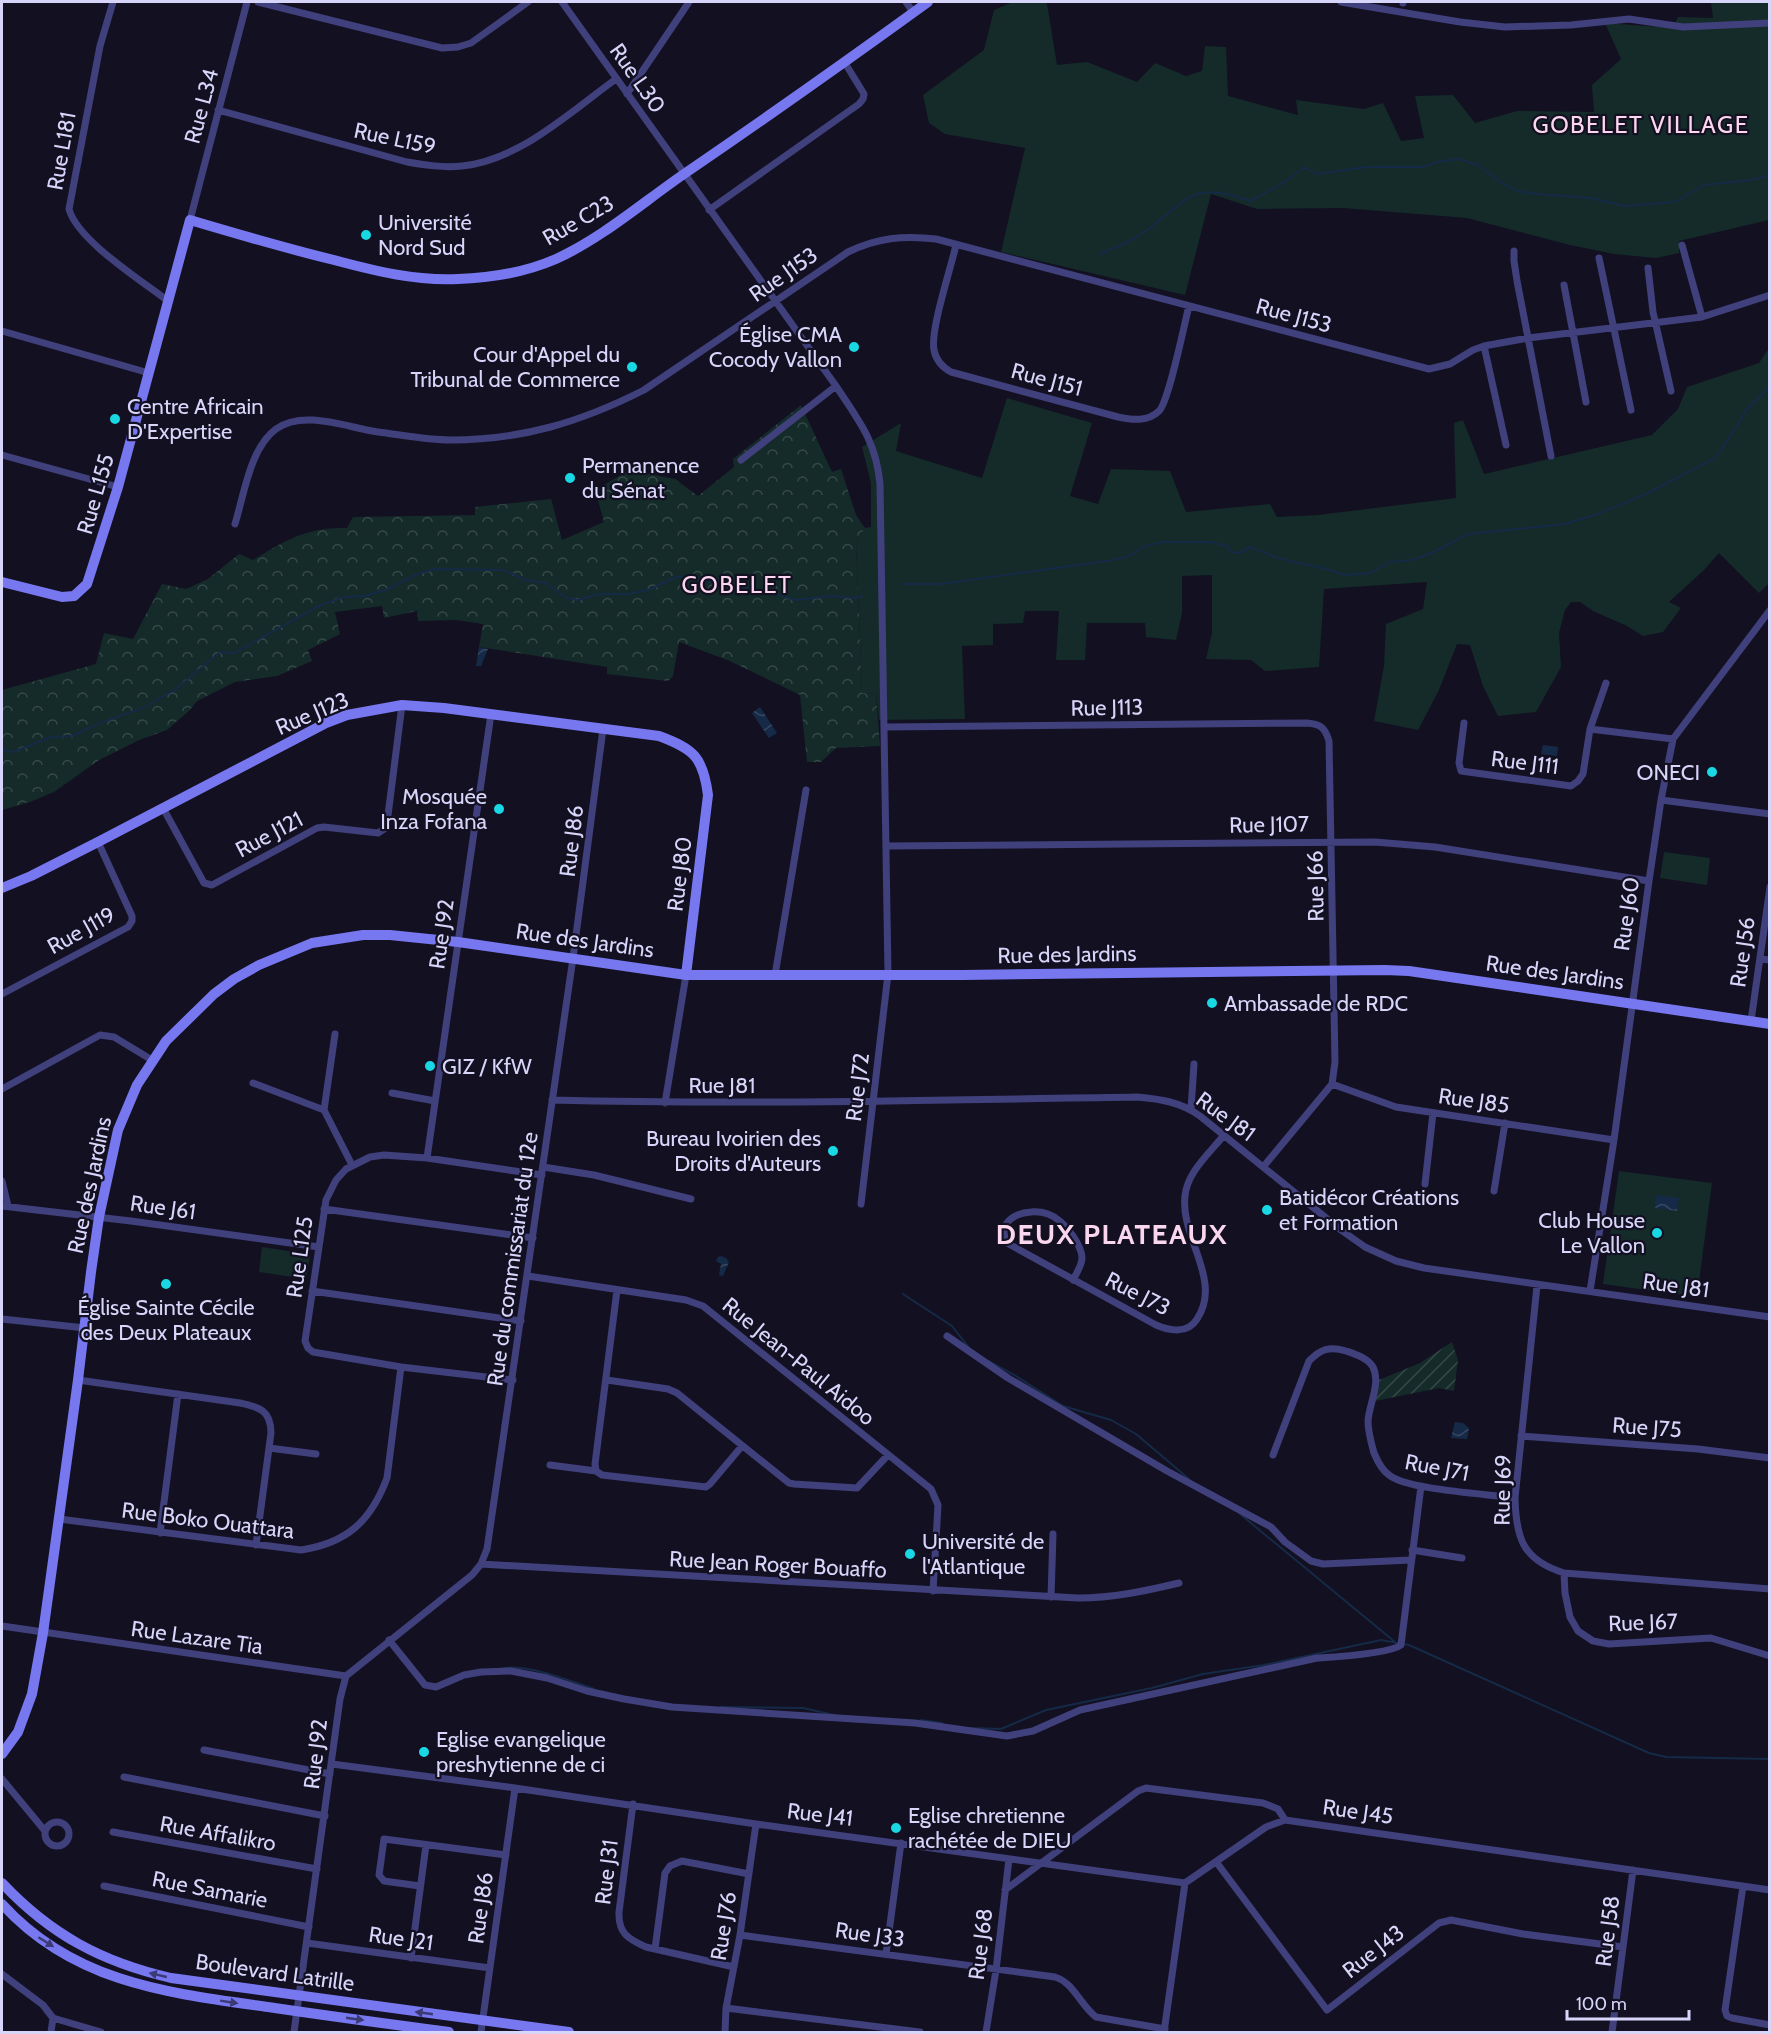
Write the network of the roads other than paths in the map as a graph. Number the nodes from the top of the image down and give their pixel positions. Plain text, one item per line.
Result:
1 (113, 2) edge
2 (248, 2) edge
3 (258, 2) edge
4 (528, 2) edge
5 (562, 2) edge
6 (689, 2) edge
7 (906, 2) edge
8 (928, 2) edge
9 (1341, 2) edge
10 (914, 12) junction
11 (1770, 23) edge
12 (845, 63) junction
13 (616, 79) junction
14 (627, 94) junction
15 (218, 110) junction
16 (684, 174) junction
17 (710, 210) junction
18 (189, 220) junction
19 (956, 245) junction
20 (1682, 245) dead end
21 (1515, 251) dead end
22 (1599, 258) dead end
23 (1648, 268) dead end
24 (1564, 285) dead end
25 (1770, 295) edge
26 (168, 301) junction
27 (776, 301) junction
28 (1189, 306) junction
29 (1702, 317) junction
30 (1656, 322) junction
31 (1614, 328) junction
32 (2, 331) edge
33 (1574, 333) junction
34 (1528, 338) junction
35 (1484, 346) junction
36 (149, 373) junction
37 (836, 386) junction
38 (1671, 391) dead end
39 (1586, 402) dead end
40 (1631, 410) dead end
41 (1506, 445) dead end
42 (2, 455) edge
43 (1551, 456) dead end
44 (741, 460) dead end
45 (118, 488) junction
46 (235, 524) dead end
47 (2, 582) edge
48 (1770, 610) edge
49 (1606, 683) dead end
50 (402, 705) junction
51 (491, 714) junction
52 (1464, 723) dead end
53 (885, 727) junction
54 (603, 729) junction
55 (1590, 729) junction
56 (1326, 731) joint
57 (1673, 739) junction
58 (697, 758) joint
59 (806, 789) dead end
60 (1661, 800) junction
61 (163, 808) junction
62 (1770, 814) edge
63 (1332, 841) junction
64 (98, 842) junction
65 (886, 846) junction
66 (1648, 881) junction
67 (1770, 887) edge
68 (2, 888) edge
69 (1769, 900) edge
70 (458, 942) junction
71 (573, 958) junction
72 (1760, 959) junction
73 (1770, 960) edge
74 (1334, 970) junction
75 (888, 974) junction
76 (686, 975) junction
77 (775, 975) junction
78 (2, 994) edge
79 (1633, 1003) junction
80 (1751, 1022) junction
81 (1770, 1024) edge
82 (335, 1034) dead end
83 (152, 1060) junction
84 (1194, 1064) dead end
85 (254, 1083) dead end
86 (1332, 1084) junction
87 (2, 1089) edge
88 (392, 1093) dead end
89 (552, 1100) junction
90 (435, 1101) junction
91 (665, 1103) junction
92 (873, 1103) junction
93 (1191, 1109) junction
94 (324, 1110) junction
95 (1433, 1113) junction
96 (1505, 1123) junction
97 (1224, 1135) junction
98 (1614, 1140) junction
99 (427, 1158) junction
100 (352, 1165) junction
101 (1264, 1166) junction
102 (543, 1171) junction
103 (2, 1181) edge
104 (1425, 1184) dead end
105 (1494, 1191) dead end
106 (691, 1199) dead end
107 (861, 1204) dead end
108 (5, 1206) edge
109 (324, 1209) junction
110 (99, 1217) junction
111 (533, 1238) junction
112 (319, 1247) junction
113 (528, 1276) junction
114 (1073, 1280) junction
115 (1537, 1286) junction
116 (617, 1290) junction
117 (312, 1291) junction
118 (1590, 1291) junction
119 (1770, 1317) edge
120 (2, 1319) edge
121 (521, 1321) junction
122 (85, 1328) junction
123 (947, 1336) dead end
124 (401, 1367) junction
125 (78, 1380) junction
126 (513, 1380) junction
127 (607, 1380) junction
128 (178, 1394) junction
129 (1521, 1436) junction
130 (742, 1446) junction
131 (269, 1448) junction
132 (316, 1454) dead end
133 (888, 1455) junction
134 (1273, 1455) dead end
135 (1770, 1458) edge
136 (550, 1466) dead end
137 (596, 1471) junction
138 (1421, 1486) junction
139 (1515, 1498) junction
140 (58, 1519) junction
141 (160, 1533) junction
142 (1053, 1534) dead end
143 (256, 1545) junction
144 (1412, 1550) junction
145 (1462, 1558) dead end
146 (1411, 1560) junction
147 (482, 1564) junction
148 (1564, 1573) junction
149 (1179, 1583) dead end
150 (1770, 1589) edge
151 (933, 1591) junction
152 (1051, 1597) junction
153 (2, 1626) edge
154 (43, 1633) junction
155 (389, 1640) junction
156 (1770, 1656) edge
157 (346, 1676) junction
158 (204, 1750) dead end
159 (2, 1754) edge
160 (332, 1764) junction
161 (330, 1774) junction
162 (124, 1778) dead end
163 (2, 1779) edge
164 (515, 1788) junction
165 (633, 1804) junction
166 (325, 1816) junction
167 (1285, 1820) junction
168 (756, 1824) junction
169 (45, 1831) dead end
170 (114, 1832) dead end
171 (901, 1843) junction
172 (426, 1845) junction
173 (506, 1856) junction
174 (1009, 1859) junction
175 (1042, 1863) junction
176 (1218, 1863) junction
177 (317, 1869) junction
178 (1633, 1870) junction
179 (749, 1874) junction
180 (2, 1883) edge
181 (1185, 1883) junction
182 (104, 1886) dead end
183 (420, 1886) junction
184 (1743, 1886) junction
185 (1005, 1890) junction
186 (1770, 1890) edge
187 (2, 1904) edge
188 (309, 1927) junction
189 (740, 1935) junction
190 (307, 1943) junction
191 (1623, 1947) junction
192 (656, 1949) junction
193 (885, 1954) junction
194 (411, 1958) junction
195 (734, 1966) junction
196 (490, 1968) junction
197 (996, 1970) junction
198 (2, 1974) edge
199 (299, 1995) junction
200 (726, 2008) junction
201 (297, 2011) junction
202 (53, 2018) junction
203 (1770, 2025) edge
204 (481, 2027) edge
205 (1165, 2031) edge
206 (51, 2032) edge
207 (101, 2032) edge
208 (294, 2032) edge
209 (449, 2032) edge
210 (569, 2032) edge
211 (725, 2032) edge
212 (920, 2032) edge
213 (986, 2032) edge
214 (1612, 2032) edge

1 - 26 street, Rue L181
2 - 15 street, Rue L34
3 - 4 street
5 - 13 street, Rue L30
6 - 14 street
7 - 10 street
8 - 10 main road, Rue C23
9 - 11 street
10 - 12 main road, Rue C23
12 - 16 main road, Rue C23
12 - 17 street
13 - 14 street, Rue L30
13 - 15 street, Rue L159
14 - 16 street, Rue L30
15 - 18 street, Rue L34
16 - 17 street, Rue L30
16 - 18 main road, Rue C23
17 - 27 street, Rue L30
18 - 26 main road, Rue L155
19 - 27 street, Rue J153
19 - 28 street, Rue J153
19 - 28 street, Rue J151
20 - 29 street
21 - 34 street
22 - 31 street
23 - 30 street
24 - 33 street
25 - 29 street
26 - 36 main road, Rue L155
27 - 37 street, Rue L30
27 - 46 street, Rue J153
28 - 35 street, Rue J153
29 - 30 street
30 - 31 street
30 - 38 street
31 - 33 street
31 - 40 street
32 - 36 street
33 - 34 street
33 - 39 street
34 - 35 street
34 - 43 street
35 - 41 street
36 - 45 main road, Rue L155
37 - 44 street
37 - 53 street, Rue J72
42 - 45 street
45 - 47 main road, Rue L155
48 - 57 street, Rue J60
49 - 55 street, Rue J111
50 - 51 main road, Rue J123
50 - 61 main road, Rue J123
50 - 61 street, Rue J121
51 - 54 main road, Rue J123
51 - 70 street, Rue J92
52 - 55 street, Rue J111
53 - 56 street, Rue J113
53 - 65 street, Rue J72
54 - 58 main road, Rue J123
54 - 71 street, Rue J86
55 - 57 street
56 - 63 street, Rue J66
57 - 60 street, Rue J60
58 - 76 main road, Rue J80
59 - 77 street
60 - 62 street
60 - 66 street, Rue J60
61 - 64 main road, Rue J123
63 - 65 street, Rue J107
63 - 66 street, Rue J107
63 - 74 street, Rue J66
64 - 68 main road, Rue J123
64 - 78 street, Rue J119
65 - 75 street, Rue J72
66 - 79 street, Rue J60
67 - 69 street, Rue J56
69 - 72 street, Rue J56
70 - 71 main road, Rue des Jardins
70 - 83 main road, Rue des Jardins
70 - 90 street, Rue J92
71 - 76 main road, Rue des Jardins
71 - 89 street, Rue du commissariat du 12e
72 - 73 street
72 - 80 street, Rue J56
74 - 75 main road, Rue des Jardins
74 - 79 main road, Rue des Jardins
74 - 86 street, Rue J66
75 - 77 main road, Rue des Jardins
75 - 92 street, Rue J72
76 - 77 main road, Rue des Jardins
76 - 91 street, Rue J80
79 - 80 main road, Rue des Jardins
79 - 98 street, Rue J60
80 - 81 main road, Rue des Jardins
82 - 94 street
83 - 87 street
83 - 110 main road, Rue des Jardins
84 - 93 street
85 - 94 street
86 - 95 street, Rue J85
86 - 101 street
88 - 90 street
89 - 91 street, Rue J81
89 - 102 street, Rue du commissariat du 12e
90 - 99 street, Rue J92
91 - 92 street, Rue J81
92 - 93 street, Rue J81
92 - 107 street, Rue J72
93 - 97 street, Rue J81
94 - 100 street
95 - 96 street, Rue J85
95 - 104 street
96 - 98 street, Rue J85
96 - 105 street
97 - 101 street, Rue J81
97 - 114 street, Rue J73
98 - 118 street, Rue J60
99 - 100 street, Rue L125
99 - 102 street, Rue L125
100 - 109 street, Rue L125
101 - 115 street, Rue J81
102 - 106 street, Rue L125
102 - 111 street, Rue du commissariat du 12e
103 - 108 street
108 - 110 street, Rue J61
109 - 111 street
109 - 112 street, Rue L125
110 - 112 street, Rue J61
110 - 122 main road, Rue des Jardins
111 - 113 street, Rue du commissariat du 12e
112 - 117 street, Rue L125
113 - 116 street, Rue Jean-Paul Aidoo
113 - 121 street, Rue du commissariat du 12e
114 - 114 street, Rue J73
115 - 118 street, Rue J81
115 - 129 street, Rue J69
116 - 127 street
116 - 133 street, Rue Jean-Paul Aidoo
117 - 121 street
117 - 124 street, Rue L125
118 - 119 street, Rue J81
120 - 122 street
121 - 126 street, Rue du commissariat du 12e
122 - 125 main road, Rue des Jardins
123 - 146 street
124 - 126 street, Rue L125
124 - 143 street, Rue Boko Ouattara
125 - 128 street
125 - 140 main road, Rue des Jardins
126 - 147 street, Rue du commissariat du 12e
127 - 130 street
127 - 137 street
128 - 131 street
128 - 141 street
129 - 135 street, Rue J75
129 - 139 street, Rue J69
130 - 133 street
130 - 137 street
131 - 132 street
131 - 143 street
133 - 151 street, Rue Jean-Paul Aidoo
134 - 138 street, Rue J71
136 - 137 street
138 - 139 street, Rue J71
138 - 144 street
139 - 148 street, Rue J69
140 - 141 street, Rue Boko Ouattara
140 - 154 main road, Rue des Jardins
141 - 143 street, Rue Boko Ouattara
142 - 152 street
144 - 145 street
144 - 146 street
146 - 155 street
147 - 151 street, Rue Jean Roger Bouaffo
147 - 155 street
148 - 150 street, Rue J69
148 - 156 street, Rue J67
149 - 152 street, Rue Jean Roger Bouaffo
151 - 152 street, Rue Jean Roger Bouaffo
153 - 154 street, Rue Lazare Tia
154 - 157 street, Rue Lazare Tia
154 - 159 main road, Rue des Jardins
155 - 157 street
157 - 160 street, Rue J92
158 - 161 street
160 - 161 street, Rue J92
160 - 164 street, Rue J41
161 - 166 street, Rue J92
162 - 166 street
163 - 169 street
164 - 165 street, Rue J41
164 - 173 street, Rue J86
165 - 168 street, Rue J41
165 - 192 street, Rue J31
166 - 177 street, Rue J92
167 - 175 street, Rue J45
167 - 176 street
167 - 178 street, Rue J45
168 - 171 street, Rue J41
168 - 179 street, Rue J76
170 - 177 street, Rue Affalikro
171 - 174 street, Rue J41
171 - 193 street
172 - 173 street
172 - 183 street
172 - 183 street
173 - 196 street, Rue J86
174 - 175 street, Rue J41
174 - 185 street, Rue J68
175 - 181 street, Rue J41
175 - 185 street, Rue J45
176 - 181 street
176 - 191 street, Rue J43
177 - 188 street, Rue J92
178 - 184 street, Rue J45
178 - 191 street, Rue J58
179 - 189 street, Rue J76
179 - 192 street
199 -> 180 main road, Boulevard Latrille
181 - 205 street
182 - 188 street, Rue Samarie
183 - 194 street
184 - 186 street, Rue J45
184 - 203 street
185 - 197 street, Rue J68
187 -> 201 main road, Boulevard Latrille
188 - 190 street, Rue J92
189 - 193 street, Rue J33
189 - 195 street, Rue J76
190 - 194 street, Rue J21
190 - 199 street, Rue J92
191 - 214 street, Rue J58
192 - 195 street, Rue J31
193 - 197 street, Rue J33
194 - 196 street, Rue J21
195 - 200 street, Rue J76
196 - 204 street, Rue J86
197 - 205 street, Rue J33
197 - 213 street, Rue J68
198 - 202 street
199 - 201 street, Rue J92
204 -> 199 main road, Boulevard Latrille
200 - 211 street, Rue J76
200 - 212 street
201 - 208 street, Rue J92
201 -> 209 main road, Boulevard Latrille
202 - 206 street
202 - 207 street
204 - 210 main road, Boulevard Latrille

